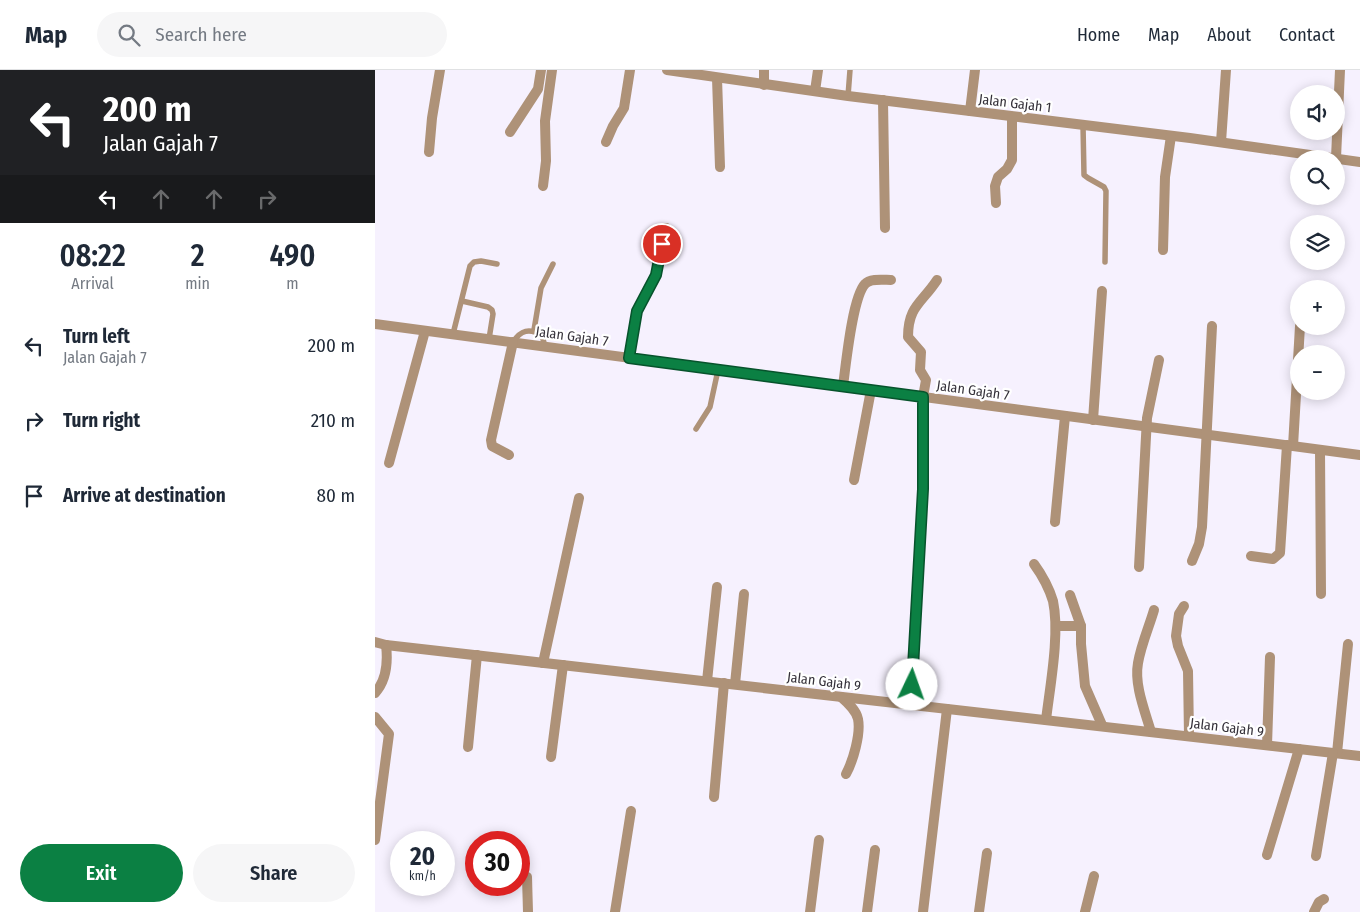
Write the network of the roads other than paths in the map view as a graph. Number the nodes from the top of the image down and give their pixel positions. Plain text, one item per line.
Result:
1 (440, 70) edge
2 (541, 70) edge
3 (552, 70) edge
4 (630, 70) edge
5 (667, 70) edge
6 (764, 70) edge
7 (818, 70) edge
8 (850, 70) edge
9 (975, 70) edge
10 (1226, 70) edge
11 (1340, 70) edge
12 (717, 78) junction
13 (765, 85) junction
14 (815, 92) junction
15 (848, 96) junction
16 (883, 100) junction
17 (970, 111) junction
18 (1012, 117) junction
19 (1083, 125) junction
20 (510, 132) dead end
21 (1171, 136) junction
22 (606, 142) dead end
23 (1221, 142) junction
24 (1336, 150) edge
25 (429, 152) dead end
26 (1290, 152) edge
27 (1345, 160) edge
28 (1360, 162) edge
29 (720, 167) dead end
30 (543, 186) dead end
31 (996, 203) dead end
32 (666, 228) dead end
33 (885, 228) dead end
34 (1163, 250) dead end
35 (1105, 262) dead end
36 (497, 264) dead end
37 (553, 264) dead end
38 (891, 280) dead end
39 (937, 280) dead end
40 (1102, 292) dead end
41 (462, 300) junction
42 (375, 324) edge
43 (1212, 326) dead end
44 (425, 330) junction
45 (534, 330) junction
46 (453, 334) junction
47 (1299, 335) edge
48 (489, 339) junction
49 (513, 342) junction
50 (545, 346) junction
51 (629, 358) junction
52 (1159, 360) dead end
53 (718, 370) junction
54 (843, 386) junction
55 (871, 390) junction
56 (923, 397) junction
57 (1065, 416) junction
58 (1093, 420) junction
59 (1148, 427) junction
60 (696, 429) dead end
61 (1207, 435) junction
62 (1290, 446) junction
63 (1320, 450) junction
64 (509, 455) dead end
65 (1360, 455) edge
66 (389, 464) dead end
67 (854, 480) dead end
68 (579, 498) dead end
69 (1055, 522) dead end
70 (1251, 556) dead end
71 (1192, 561) dead end
72 (1034, 564) dead end
73 (1139, 567) dead end
74 (717, 587) dead end
75 (744, 594) dead end
76 (1321, 594) dead end
77 (1070, 595) dead end
78 (1185, 606) dead end
79 (1154, 610) dead end
80 (1056, 626) junction
81 (1081, 626) junction
82 (375, 642) edge
83 (1348, 644) dead end
84 (386, 645) junction
85 (477, 655) junction
86 (1270, 657) dead end
87 (543, 662) junction
88 (563, 665) junction
89 (707, 681) junction
90 (724, 683) junction
91 (735, 684) junction
92 (375, 693) edge
93 (841, 697) junction
94 (911, 705) junction
95 (947, 709) junction
96 (375, 716) edge
97 (1046, 720) junction
98 (1103, 725) junction
99 (1151, 732) junction
100 (1189, 736) junction
101 (1267, 745) junction
102 (468, 747) dead end
103 (1299, 749) junction
104 (1335, 753) junction
105 (1360, 756) edge
106 (551, 757) dead end
107 (846, 774) dead end
108 (714, 797) dead end
109 (631, 811) dead end
110 (375, 840) edge
111 (819, 840) dead end
112 (875, 850) dead end
113 (987, 852) dead end
114 (1267, 855) dead end
115 (1316, 856) dead end
116 (1094, 876) dead end
117 (528, 896) edge
118 (1324, 899) dead end
119 (528, 912) edge
120 (615, 912) edge
121 (810, 912) edge
122 (867, 912) edge
123 (923, 912) edge
124 (979, 912) edge
125 (1085, 912) edge
126 (1314, 912) edge

1 - 25 street
2 - 20 street
3 - 30 street
4 - 22 street
5 - 12 street, Jalan Gajah 1
6 - 13 street
7 - 14 street
8 - 15 lane
9 - 17 street
10 - 23 street
11 - 24 street
12 - 13 street, Jalan Gajah 1
12 - 29 street
13 - 14 street, Jalan Gajah 1
14 - 15 street, Jalan Gajah 1
15 - 16 street, Jalan Gajah 1
16 - 17 street, Jalan Gajah 1
16 - 33 street
17 - 18 street, Jalan Gajah 1
18 - 19 street, Jalan Gajah 1
18 - 31 street
19 - 21 street, Jalan Gajah 1
19 - 35 lane
21 - 23 street, Jalan Gajah 1
21 - 34 street
23 - 26 street, Jalan Gajah 1
27 - 28 street, Jalan Gajah 1
32 - 51 street
36 - 41 lane
37 - 45 lane
38 - 54 street
39 - 56 street
40 - 58 street
41 - 46 lane
41 - 48 lane
42 - 44 street, Jalan Gajah 7
43 - 61 street
44 - 46 street, Jalan Gajah 7
44 - 66 street
45 - 49 lane
45 - 50 lane
46 - 48 street, Jalan Gajah 7
47 - 62 street
48 - 49 street, Jalan Gajah 7
49 - 50 street, Jalan Gajah 7
49 - 64 street
50 - 51 street, Jalan Gajah 7
51 - 53 street, Jalan Gajah 7
52 - 59 street
53 - 54 street, Jalan Gajah 7
53 - 60 lane
54 - 55 street, Jalan Gajah 7
55 - 56 street, Jalan Gajah 7
55 - 67 street
56 - 57 street, Jalan Gajah 7
56 - 94 street
57 - 58 street, Jalan Gajah 7
57 - 69 street
58 - 59 street, Jalan Gajah 7
59 - 61 street, Jalan Gajah 7
59 - 73 street
61 - 62 street, Jalan Gajah 7
61 - 71 street
62 - 63 street, Jalan Gajah 7
62 - 70 street
63 - 65 street, Jalan Gajah 7
63 - 76 street
68 - 87 street
72 - 80 street
74 - 89 street
75 - 91 street
77 - 81 street
78 - 100 street
79 - 99 street
80 - 81 street
80 - 97 street
81 - 98 street
82 - 84 street, Jalan Gajah 9
83 - 104 street
84 - 85 street, Jalan Gajah 9
84 - 92 street
85 - 87 street, Jalan Gajah 9
85 - 102 street
86 - 101 street
87 - 88 street, Jalan Gajah 9
88 - 89 street, Jalan Gajah 9
88 - 106 street
89 - 90 street, Jalan Gajah 9
90 - 91 street, Jalan Gajah 9
90 - 108 street
91 - 93 street, Jalan Gajah 9
93 - 94 street, Jalan Gajah 9
93 - 107 street
94 - 95 street, Jalan Gajah 9
95 - 97 street, Jalan Gajah 9
95 - 123 street
96 - 110 street
97 - 98 street, Jalan Gajah 9
98 - 99 street, Jalan Gajah 9
99 - 100 street, Jalan Gajah 9
100 - 101 street, Jalan Gajah 9
101 - 103 street, Jalan Gajah 9
103 - 104 street, Jalan Gajah 9
103 - 114 street
104 - 105 street, Jalan Gajah 9
104 - 115 street
109 - 120 street
111 - 121 street
112 - 122 street
113 - 124 street
116 - 125 street
117 - 119 street
118 - 126 street

